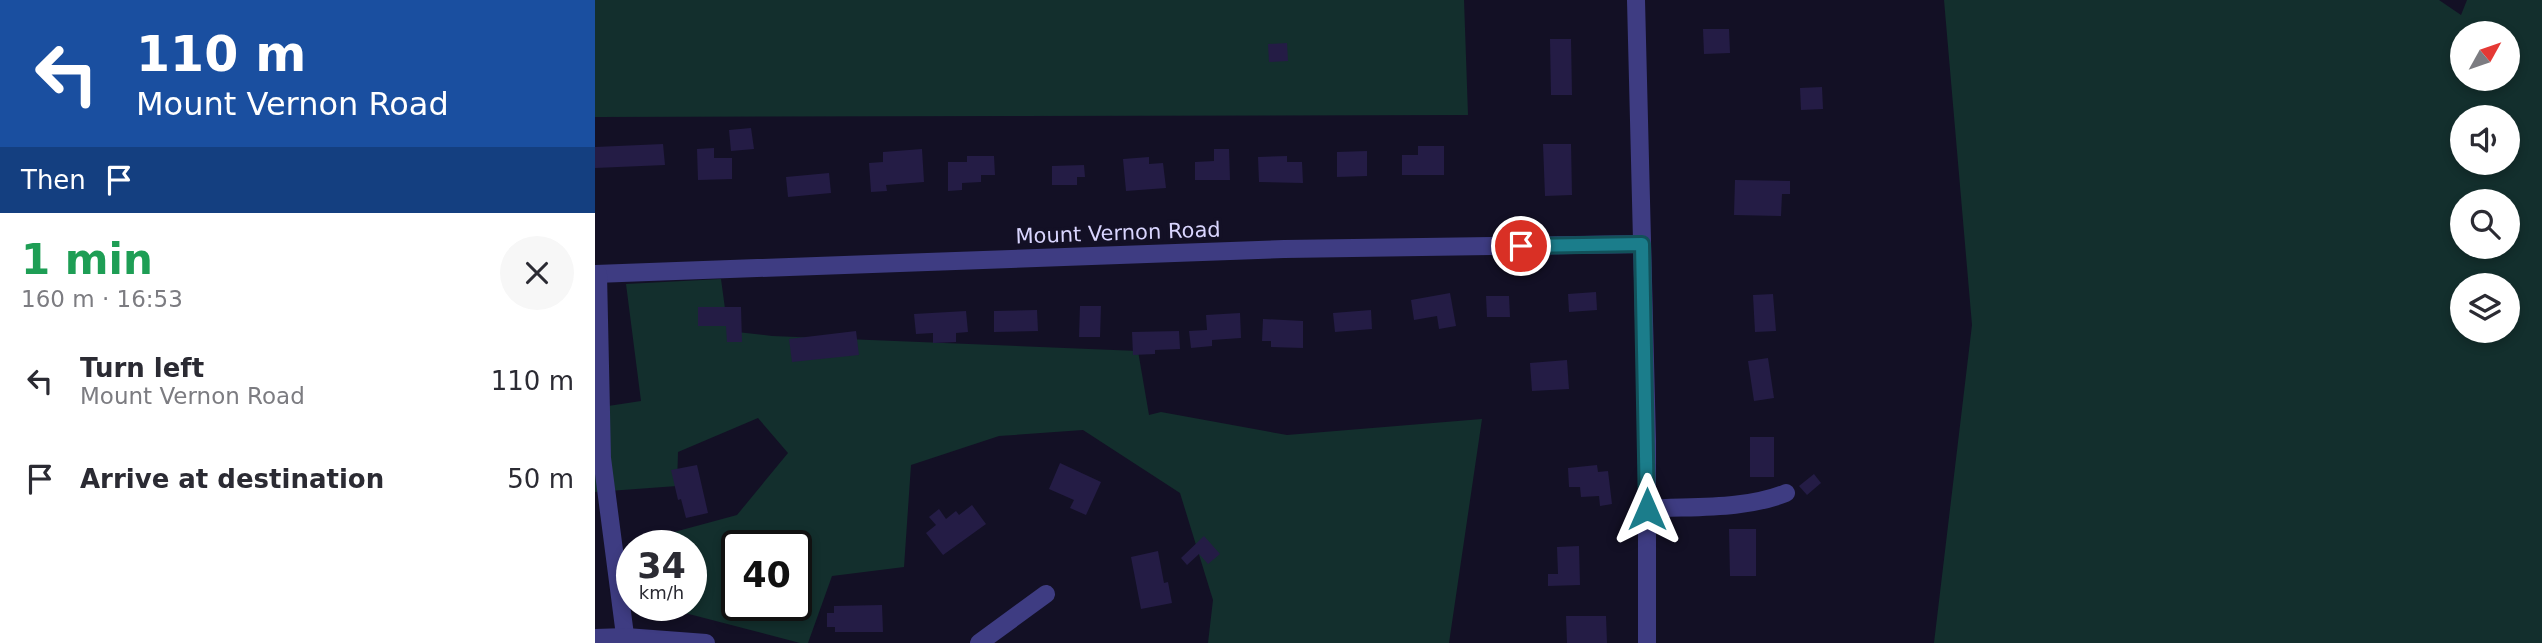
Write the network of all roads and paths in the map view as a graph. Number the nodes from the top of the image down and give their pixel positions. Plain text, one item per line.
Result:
1 (1636, 0) edge
2 (1642, 244) junction
3 (597, 274) edge
4 (1786, 493) dead end
5 (1647, 509) junction
6 (1046, 594) dead end
7 (595, 638) edge
8 (626, 640) edge
9 (706, 643) edge
10 (979, 643) edge
11 (1647, 643) edge

1 - 2 street
2 - 3 street, Mount Vernon Road
2 - 5 street
3 - 8 street
4 - 5 street
5 - 11 street
6 - 10 street
7 - 8 street
8 - 9 street

